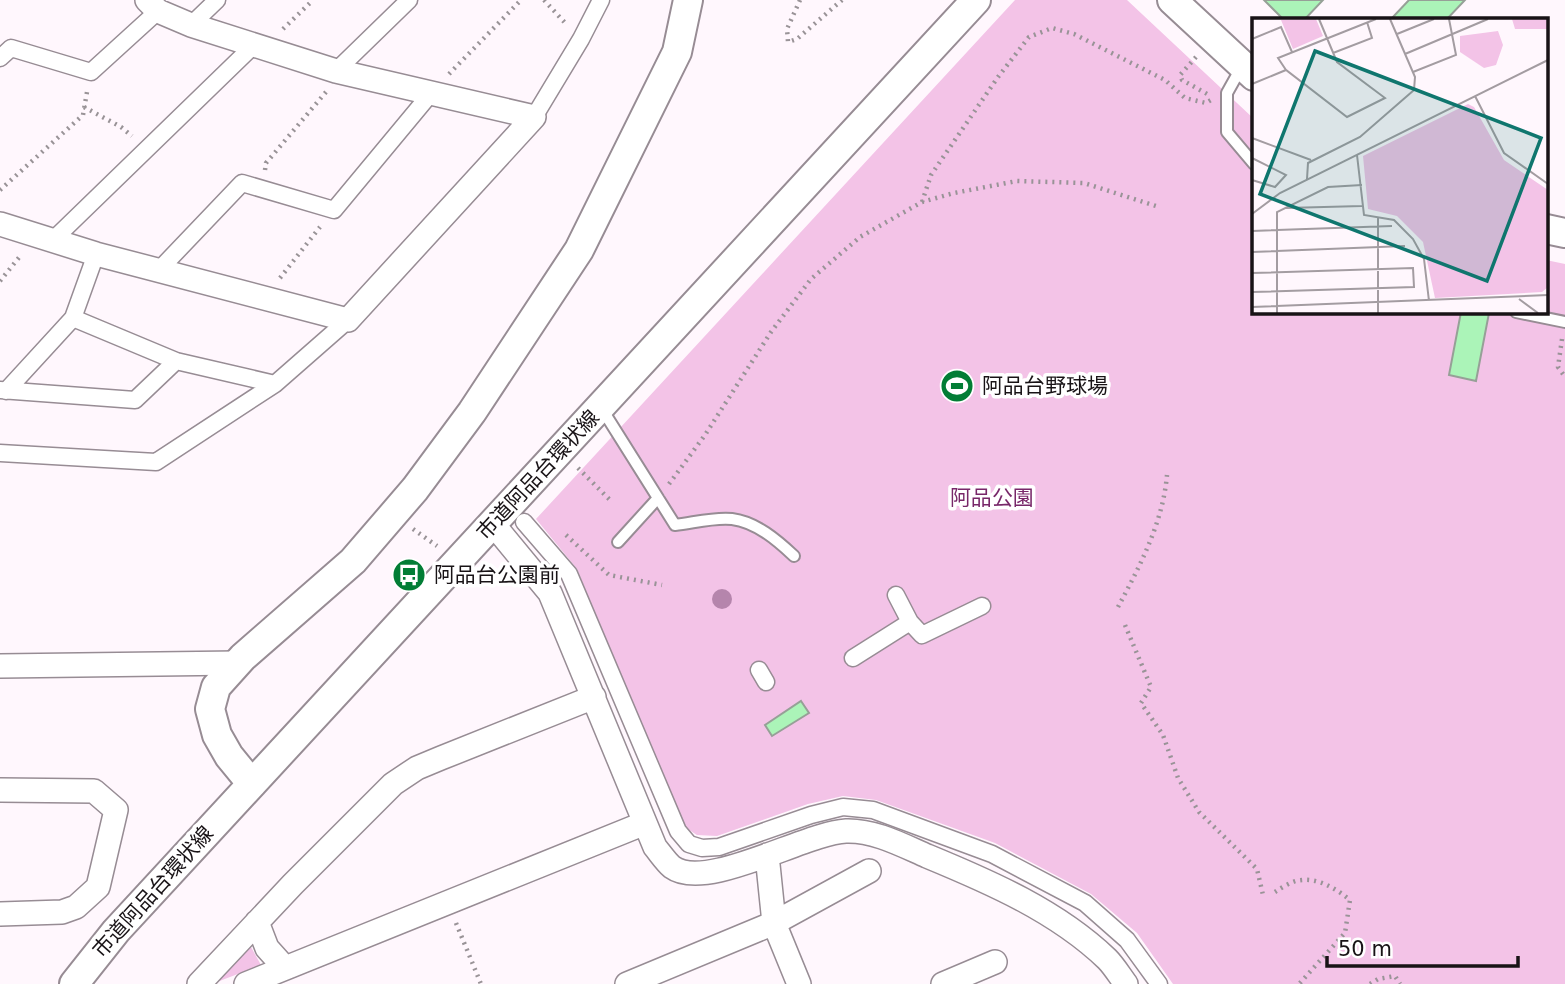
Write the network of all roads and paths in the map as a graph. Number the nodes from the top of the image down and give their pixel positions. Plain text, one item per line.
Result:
1 (218, 0) edge
2 (313, 0) edge
3 (409, 0) edge
4 (521, 0) edge
5 (544, 0) edge
6 (601, 0) edge
7 (688, 0) edge
8 (800, 0) edge
9 (842, 0) edge
10 (976, 0) edge
11 (1172, 0) edge
12 (153, 5) edge
13 (191, 25) junction
14 (581, 39) junction
15 (258, 47) junction
16 (1196, 57) dead end
17 (0, 58) edge
18 (336, 71) junction
19 (1248, 71) edge
20 (91, 72) junction
21 (432, 92) junction
22 (84, 107) junction
23 (534, 117) junction
24 (121, 127) dead end
25 (1252, 162) edge
26 (261, 188) junction
27 (0, 190) edge
28 (922, 202) junction
29 (1156, 206) dead end
30 (334, 210) junction
31 (0, 224) edge
32 (43, 238) junction
33 (96, 254) junction
34 (159, 270) junction
35 (0, 281) edge
36 (271, 300) junction
37 (1521, 313) edge
38 (73, 318) junction
39 (348, 320) junction
40 (1565, 322) edge
41 (176, 361) junction
42 (1565, 377) edge
43 (275, 384) junction
44 (3, 390) edge
45 (601, 407) junction
46 (0, 453) edge
47 (576, 466) dead end
48 (1167, 475) dead end
49 (657, 498) junction
50 (610, 499) dead end
51 (524, 522) dead end
52 (493, 524) junction
53 (409, 527) dead end
54 (564, 534) dead end
55 (618, 542) dead end
56 (438, 547) dead end
57 (794, 556) dead end
58 (662, 585) dead end
59 (896, 595) dead end
60 (982, 606) dead end
61 (1118, 607) dead end
62 (910, 622) junction
63 (1125, 625) dead end
64 (853, 658) dead end
65 (238, 663) junction
66 (0, 666) edge
67 (594, 697) junction
68 (252, 784) junction
69 (0, 790) edge
70 (645, 823) junction
71 (767, 855) junction
72 (869, 871) dead end
73 (1275, 892) dead end
74 (1263, 895) dead end
75 (448, 903) junction
76 (0, 914) edge
77 (257, 922) junction
78 (774, 923) junction
79 (995, 962) dead end
80 (285, 968) junction
81 (74, 984) edge
82 (198, 984) edge
83 (246, 984) edge
84 (481, 984) edge
85 (627, 984) edge
86 (799, 984) edge
87 (943, 984) edge
88 (1126, 984) edge
89 (1159, 984) edge
90 (1299, 984) edge
91 (1370, 984) edge
92 (1400, 984) edge

1 - 13 street
2 - 15 path
3 - 18 street
4 - 21 path
5 - 14 path
6 - 14 street
7 - 65 street
8 - 9 path
10 - 45 street, 市道阿品台環状線
11 - 19 street
12 - 13 street
12 - 20 street
13 - 15 street
14 - 23 street
15 - 18 street
15 - 32 street
16 - 28 path
17 - 20 street
18 - 21 street
18 - 26 path
19 - 25 lane
20 - 22 path
21 - 23 street
21 - 30 street
22 - 24 path
22 - 27 path
23 - 39 street
26 - 30 street
26 - 34 street
28 - 29 path
28 - 49 path
30 - 36 path
31 - 32 street
32 - 33 street
32 - 35 path
33 - 34 street
33 - 38 street
34 - 36 street
36 - 39 street
37 - 40 lane
38 - 41 street
38 - 44 street
39 - 43 street
40 - 42 path
41 - 43 street
41 - 44 street
43 - 46 street
45 - 49 lane
45 - 52 street, 市道阿品台環状線
47 - 50 path
48 - 61 path
49 - 55 lane
49 - 57 lane
51 - 89 street
52 - 67 street
52 - 68 street, 市道阿品台環状線
53 - 56 path
54 - 58 path
59 - 62 street
60 - 62 street
62 - 64 street
63 - 74 path
65 - 66 street
65 - 68 street
67 - 70 street
67 - 77 street
68 - 81 street, 市道阿品台環状線
69 - 76 street
70 - 71 street
70 - 75 street
71 - 78 street
71 - 88 street
72 - 78 street
73 - 90 path
75 - 80 street
75 - 84 path
77 - 80 street
77 - 82 street
78 - 85 street
78 - 86 street
79 - 87 street
80 - 83 street
91 - 92 path

